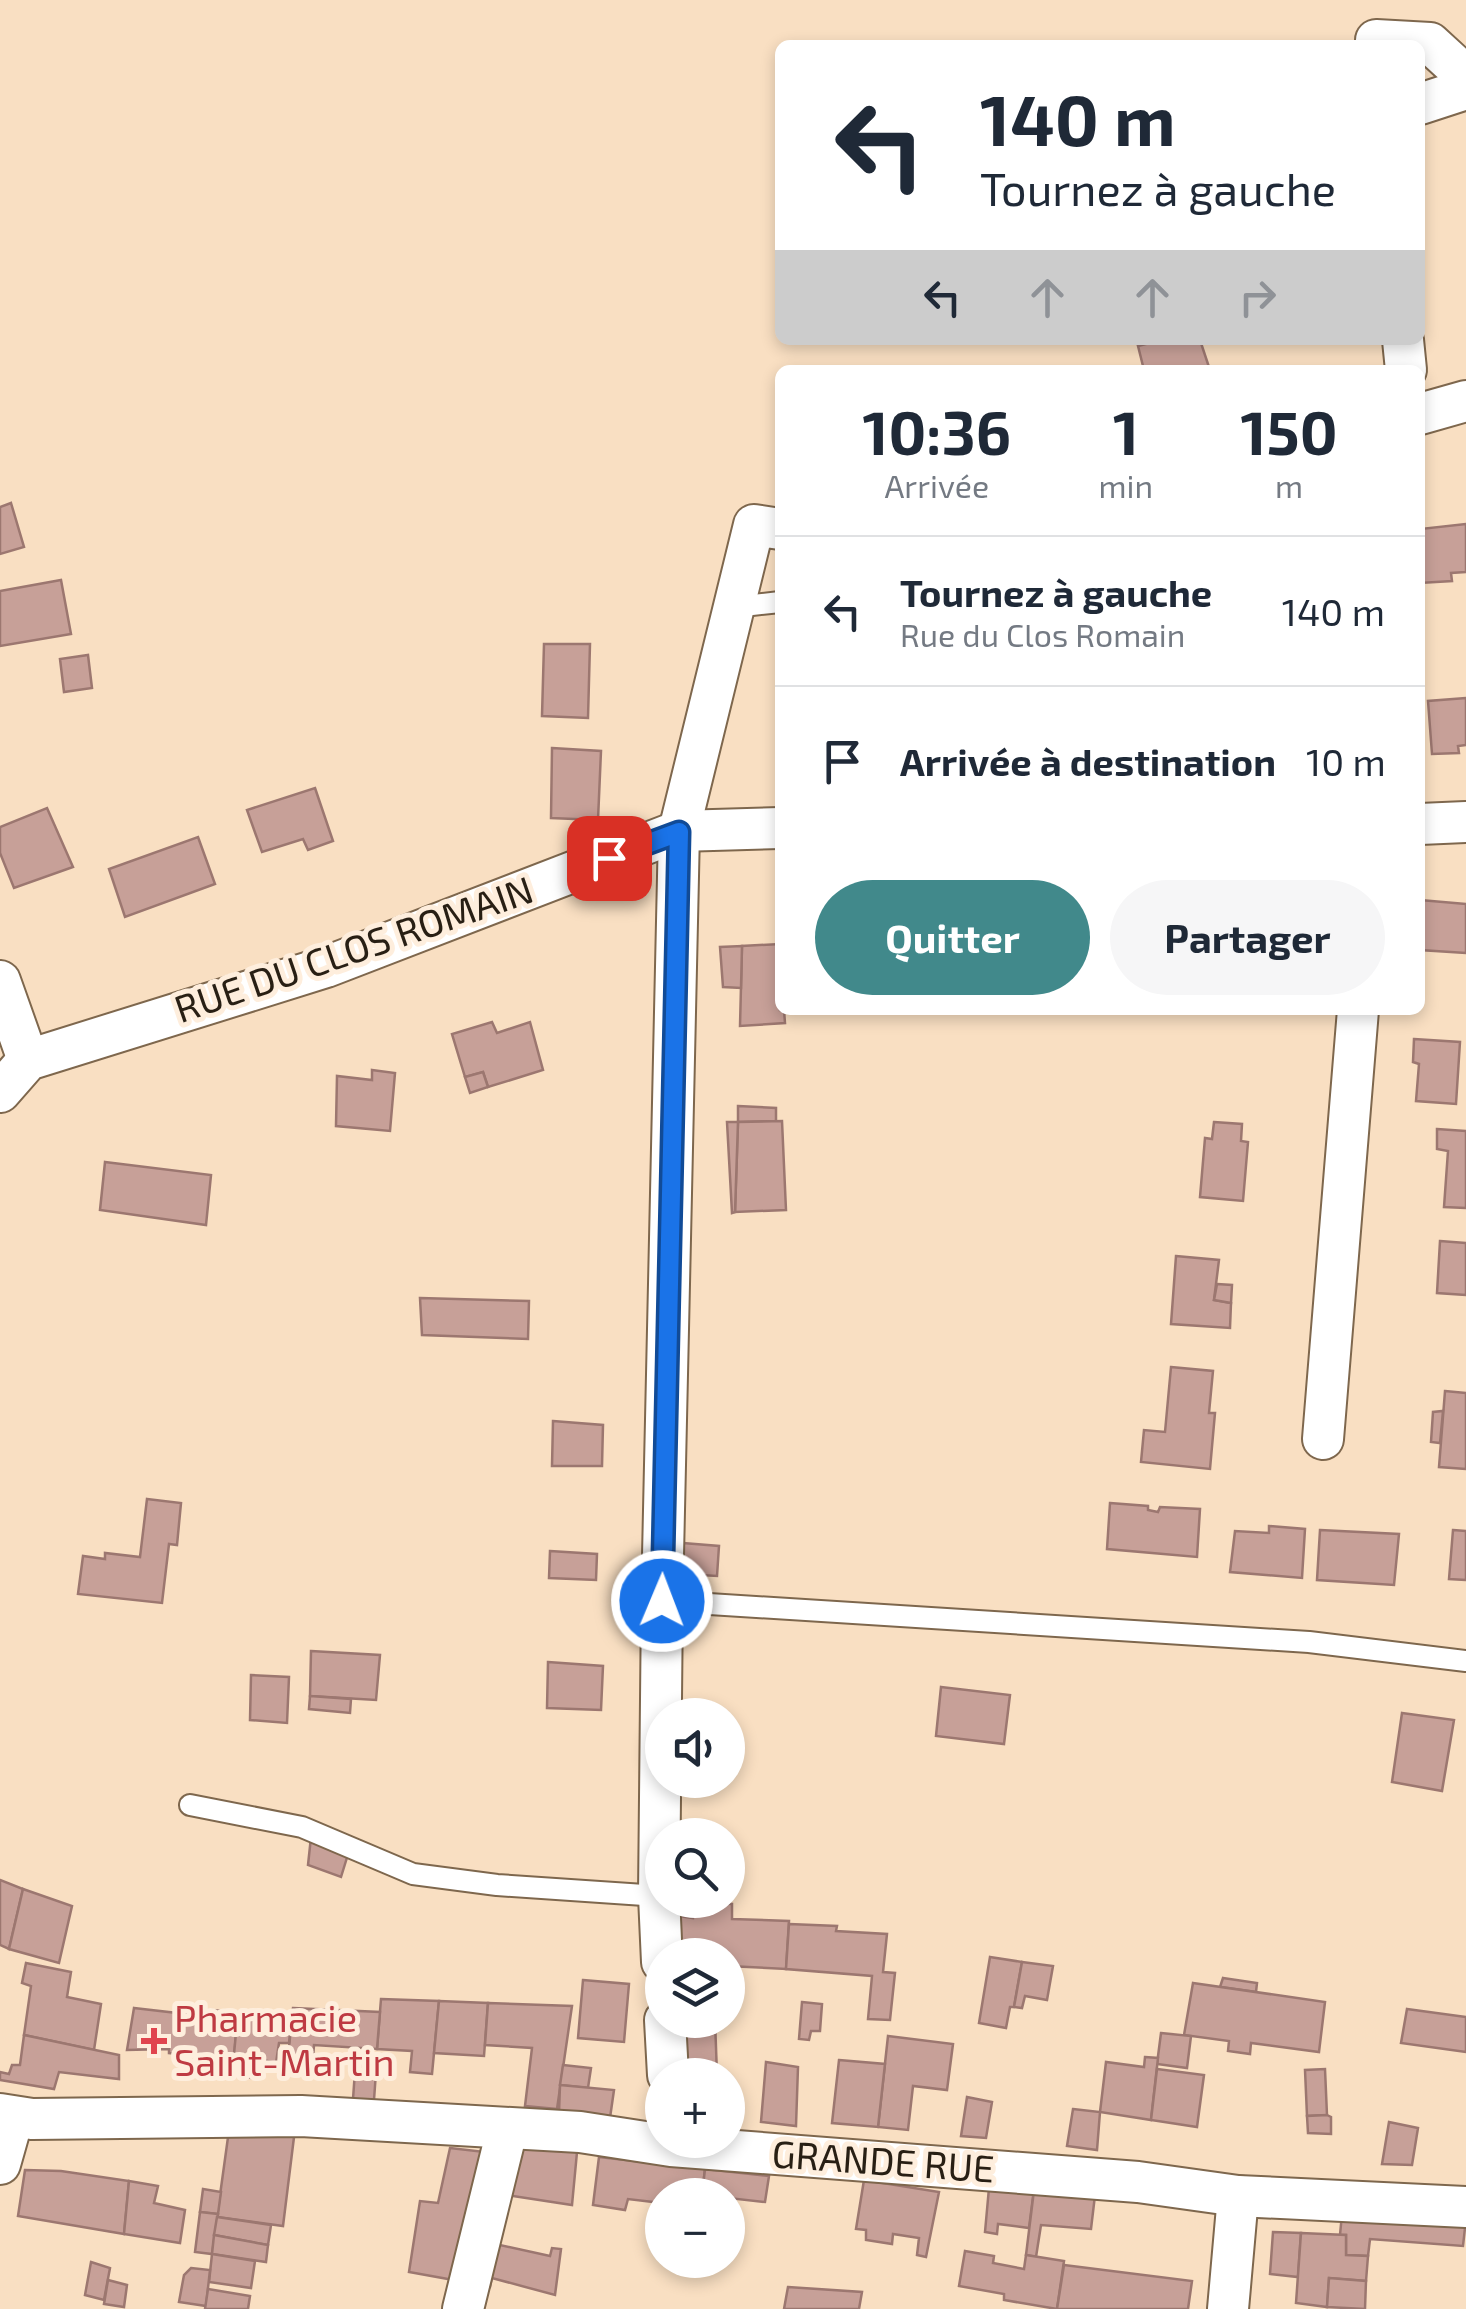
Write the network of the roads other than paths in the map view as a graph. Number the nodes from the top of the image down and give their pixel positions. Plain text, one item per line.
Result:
1 (1425, 43) edge
2 (1466, 76) edge
3 (1466, 89) edge
4 (1425, 102) edge
5 (1466, 400) edge
6 (1425, 412) edge
7 (767, 527) edge
8 (775, 603) edge
9 (734, 607) junction
10 (1466, 822) edge
11 (1425, 824) edge
12 (775, 828) edge
13 (679, 832) junction
14 (0, 981) edge
15 (1358, 1015) edge
16 (28, 1060) junction
17 (0, 1092) edge
18 (1323, 1439) dead end
19 (662, 1601) junction
20 (1466, 1660) edge
21 (190, 1805) dead end
22 (661, 1818) edge
23 (645, 1895) edge
24 (6, 2116) edge
25 (507, 2130) junction
26 (645, 2140) edge
27 (745, 2149) edge
28 (0, 2164) edge
29 (1238, 2196) junction
30 (1466, 2207) edge
31 (463, 2309) edge
32 (1228, 2309) edge

1 - 2 street
3 - 4 street
5 - 6 street
7 - 9 street
8 - 9 lane
9 - 13 street
10 - 11 street
12 - 13 street, RUE DU CLOS ROMAIN
13 - 16 street, RUE DU CLOS ROMAIN
13 - 19 street
14 - 16 street
15 - 18 street
16 - 17 street
19 - 20 lane
19 - 22 street
21 - 23 lane
24 - 25 street, GRANDE RUE
24 - 28 street
25 - 26 street, GRANDE RUE
25 - 31 street
27 - 29 street, GRANDE RUE
29 - 30 street, GRANDE RUE
29 - 32 street

